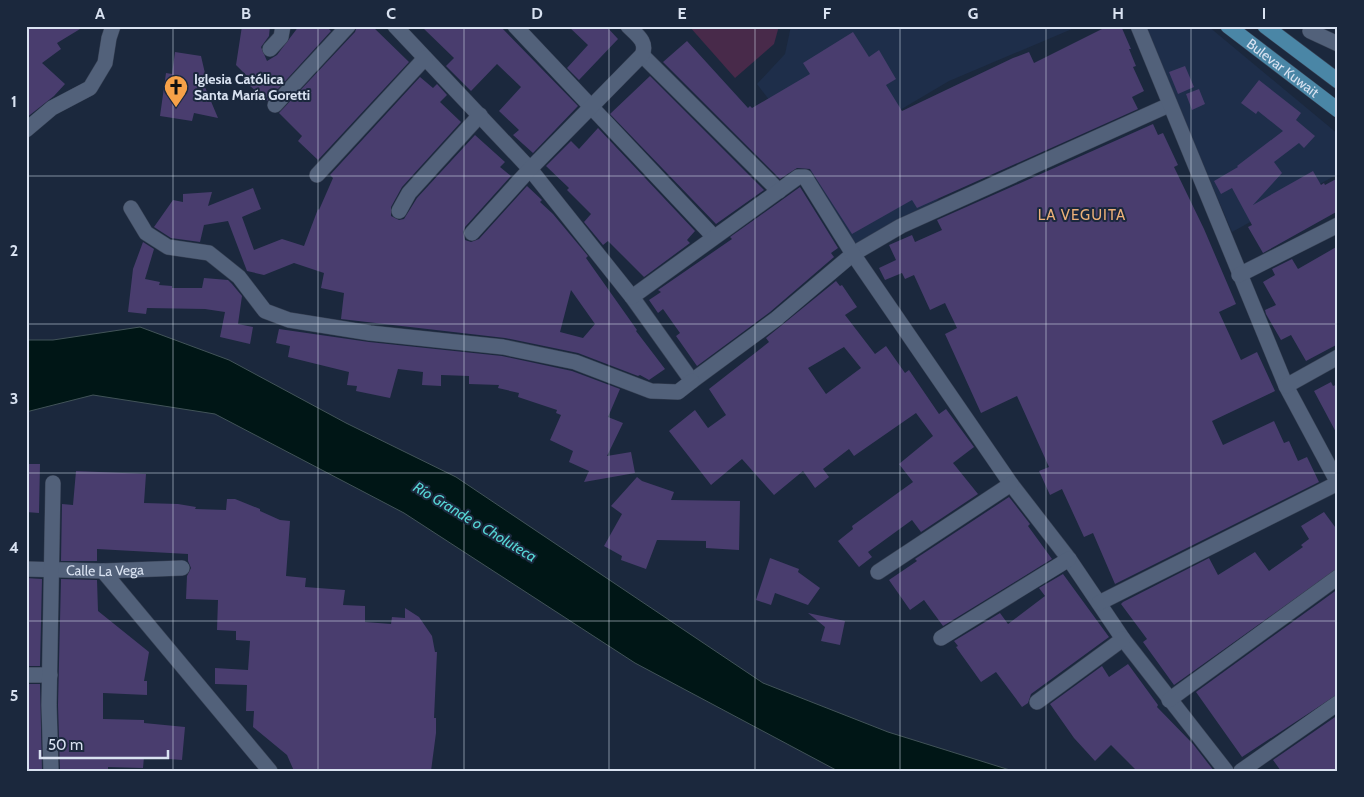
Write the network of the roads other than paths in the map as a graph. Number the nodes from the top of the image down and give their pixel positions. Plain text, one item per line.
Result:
1 (113, 26) edge
2 (282, 26) edge
3 (348, 26) edge
4 (395, 26) edge
5 (515, 26) edge
6 (628, 26) edge
7 (1138, 26) edge
8 (1228, 26) edge
9 (1265, 26) edge
10 (1310, 32) dead end
11 (1338, 44) edge
12 (270, 49) dead end
13 (642, 55) junction
14 (425, 58) junction
15 (1338, 81) edge
16 (275, 105) dead end
17 (1169, 105) junction
18 (592, 108) junction
19 (1338, 110) edge
20 (480, 115) junction
21 (26, 130) edge
22 (530, 169) junction
23 (318, 175) dead end
24 (779, 190) junction
25 (131, 208) dead end
26 (399, 211) dead end
27 (1338, 225) edge
28 (472, 233) dead end
29 (714, 237) junction
30 (853, 254) junction
31 (1239, 275) junction
32 (632, 297) junction
33 (1338, 357) edge
34 (692, 381) junction
35 (1286, 386) junction
36 (53, 483) dead end
37 (1338, 483) edge
38 (1011, 484) junction
39 (1069, 559) junction
40 (182, 568) dead end
41 (26, 570) edge
42 (52, 570) junction
43 (103, 571) junction
44 (878, 572) dead end
45 (1338, 577) edge
46 (1099, 604) junction
47 (941, 638) dead end
48 (1123, 639) junction
49 (26, 675) edge
50 (50, 675) junction
51 (1169, 700) junction
52 (1037, 702) dead end
53 (1338, 703) edge
54 (50, 771) edge
55 (270, 771) edge
56 (1226, 771) edge
57 (1241, 771) edge

1 - 21 street
2 - 12 street
3 - 16 street
4 - 14 street
5 - 18 street
6 - 13 street
7 - 17 street
8 - 19 main road, Bulevar Kuwait
9 - 15 main road, Bulevar Kuwait
10 - 11 street
13 - 18 street
13 - 24 street
14 - 20 street
14 - 23 street
17 - 30 street
17 - 31 street
18 - 22 street
18 - 29 street
20 - 22 street
20 - 26 street
22 - 28 street
22 - 32 street
24 - 29 street
24 - 30 street
25 - 34 street
27 - 31 street
29 - 32 street
30 - 34 street
30 - 38 street
31 - 35 street
32 - 34 street
33 - 35 street
35 - 37 street
36 - 42 street
37 - 46 street
38 - 39 street
38 - 44 street
39 - 46 street
39 - 47 street
40 - 43 street, Calle La Vega
41 - 42 street, Calle La Vega
42 - 43 street, Calle La Vega
42 - 50 street
43 - 55 street
45 - 51 street
46 - 48 street
48 - 51 street
48 - 52 street
49 - 50 street
50 - 54 street
51 - 56 street
53 - 57 street

